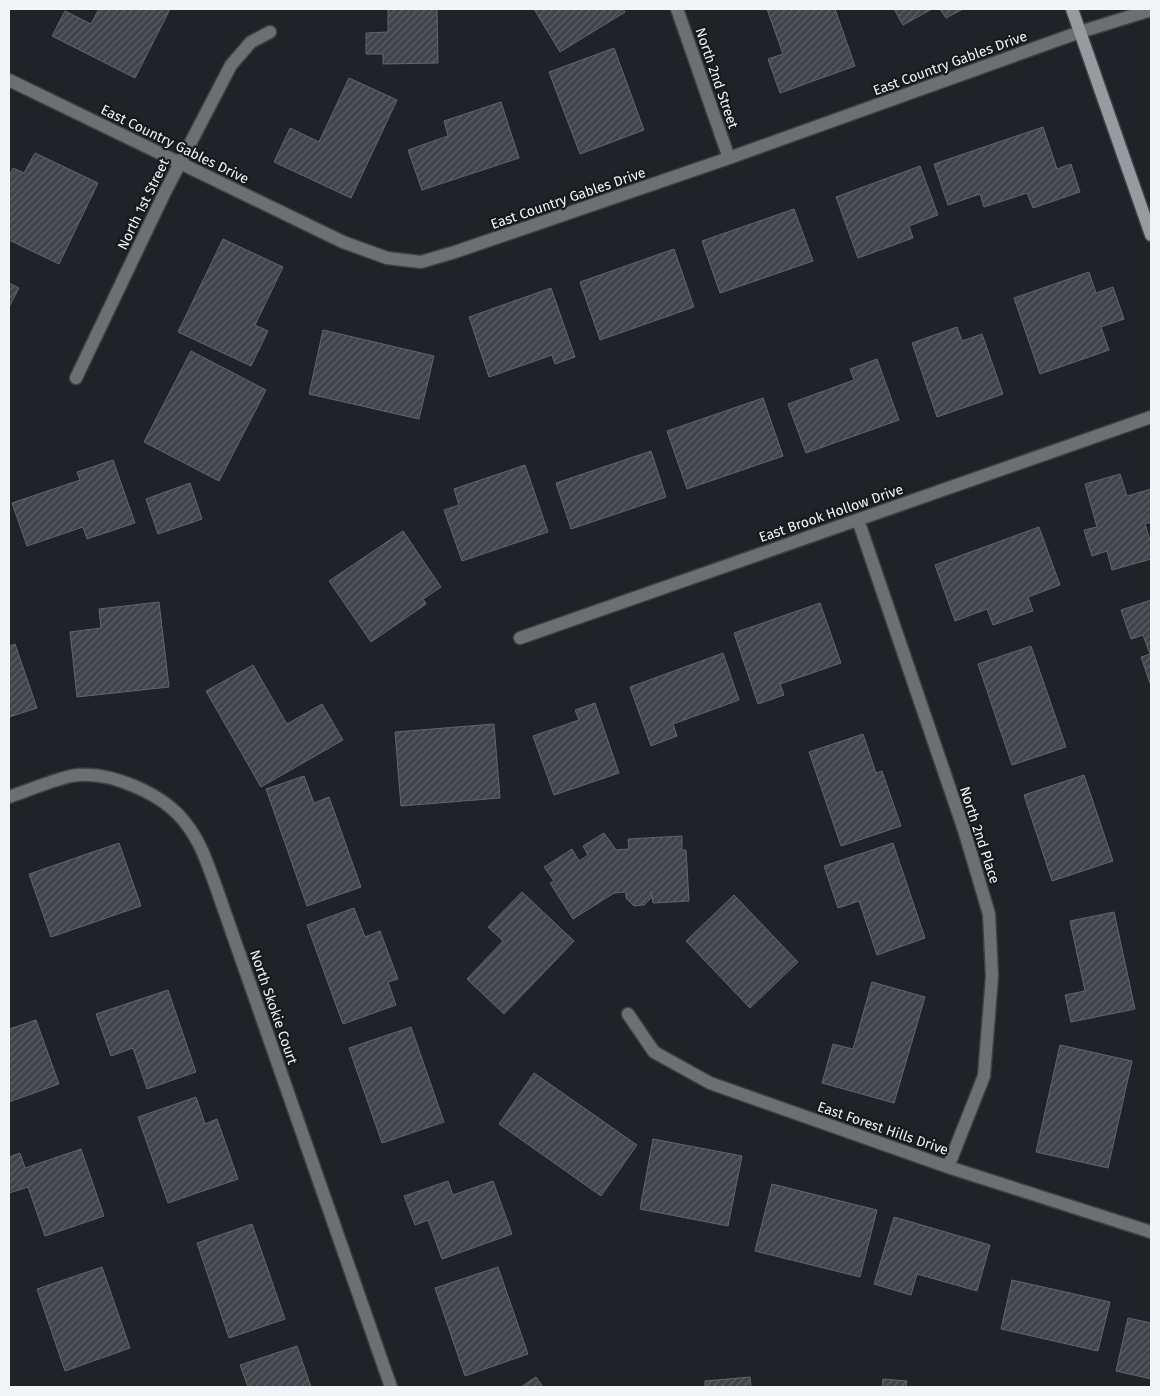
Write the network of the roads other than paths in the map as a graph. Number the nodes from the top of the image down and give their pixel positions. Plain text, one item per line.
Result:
1 (677, 9) edge
2 (1072, 9) edge
3 (1151, 10) edge
4 (270, 32) dead end
5 (1080, 32) junction
6 (9, 80) edge
7 (729, 158) junction
8 (180, 163) junction
9 (1151, 235) edge
10 (76, 378) dead end
11 (1151, 417) edge
12 (858, 520) junction
13 (520, 638) dead end
14 (9, 797) edge
15 (628, 1014) dead end
16 (948, 1167) junction
17 (1151, 1232) edge
18 (391, 1387) edge

1 - 7 street, North 2nd Street
2 - 5 street
3 - 5 street, East Country Gables Drive
4 - 8 street, North 1st Street
5 - 7 street, East Country Gables Drive
5 - 9 street
6 - 8 street, East Country Gables Drive
7 - 8 street, East Country Gables Drive
8 - 10 street, North 1st Street
11 - 12 street, East Brook Hollow Drive
12 - 13 street, East Brook Hollow Drive
12 - 16 street, North 2nd Place
14 - 18 street, North Skokie Court
15 - 16 street, East Forest Hills Drive
16 - 17 street, East Forest Hills Drive

